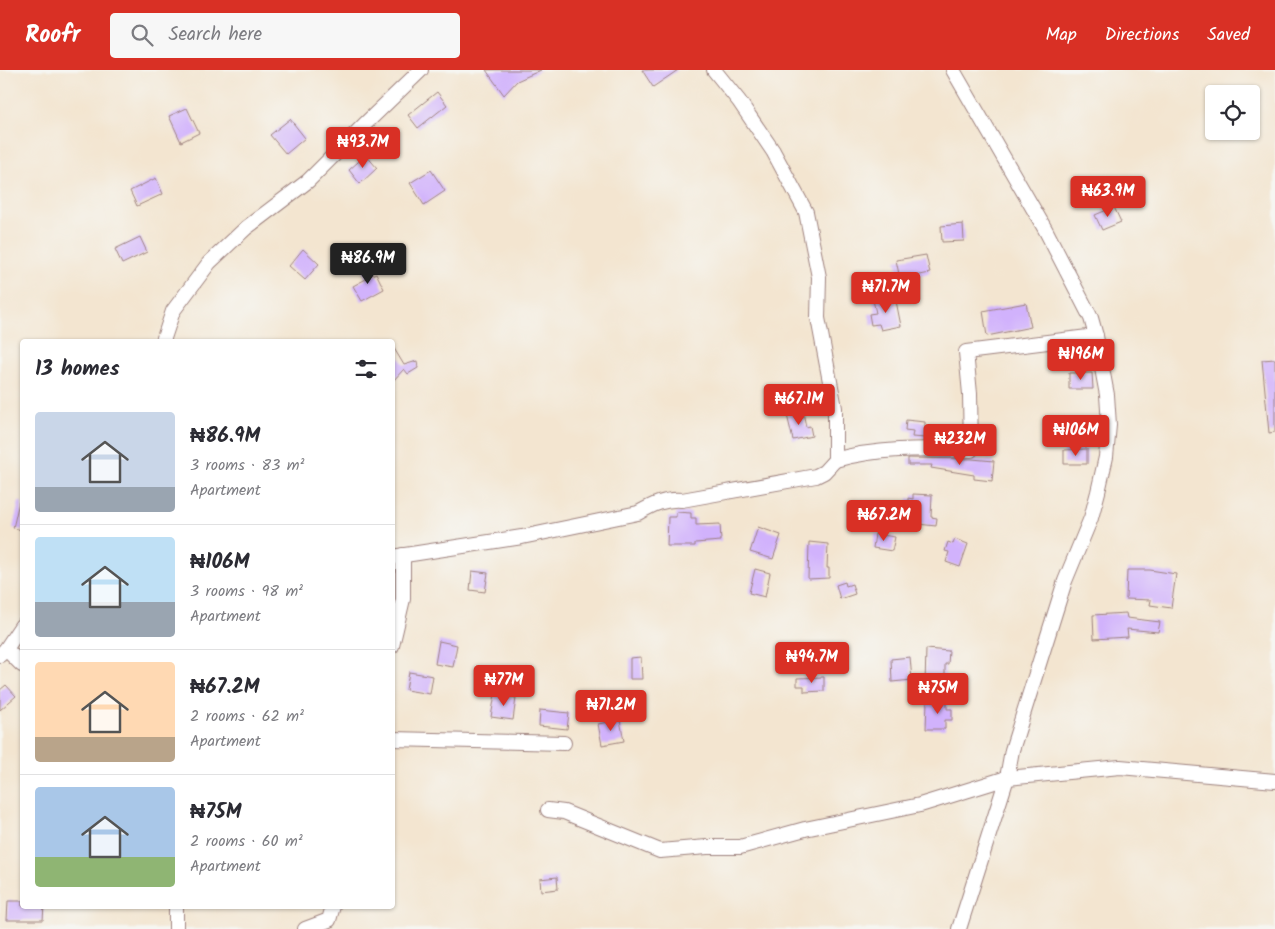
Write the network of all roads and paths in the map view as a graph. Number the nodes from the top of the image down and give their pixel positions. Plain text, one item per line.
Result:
1 (421, 70) edge
2 (714, 70) edge
3 (953, 70) edge
4 (409, 75) edge
5 (1096, 336) junction
6 (164, 339) edge
7 (835, 460) junction
8 (398, 556) edge
9 (20, 628) edge
10 (395, 633) edge
11 (3, 652) edge
12 (20, 664) edge
13 (395, 739) edge
14 (564, 743) dead end
15 (1007, 778) junction
16 (1275, 781) edge
17 (548, 810) dead end
18 (176, 909) edge
19 (332, 909) edge
20 (329, 924) edge
21 (176, 929) edge
22 (305, 929) edge
23 (959, 929) edge

1 - 4 street
2 - 7 street
3 - 5 street
4 - 6 street
5 - 7 street
5 - 15 street
7 - 8 street
8 - 10 street
9 - 11 street
11 - 12 street
13 - 14 street
15 - 16 street
15 - 17 street
15 - 23 street
18 - 21 street
19 - 20 street
20 - 22 street

